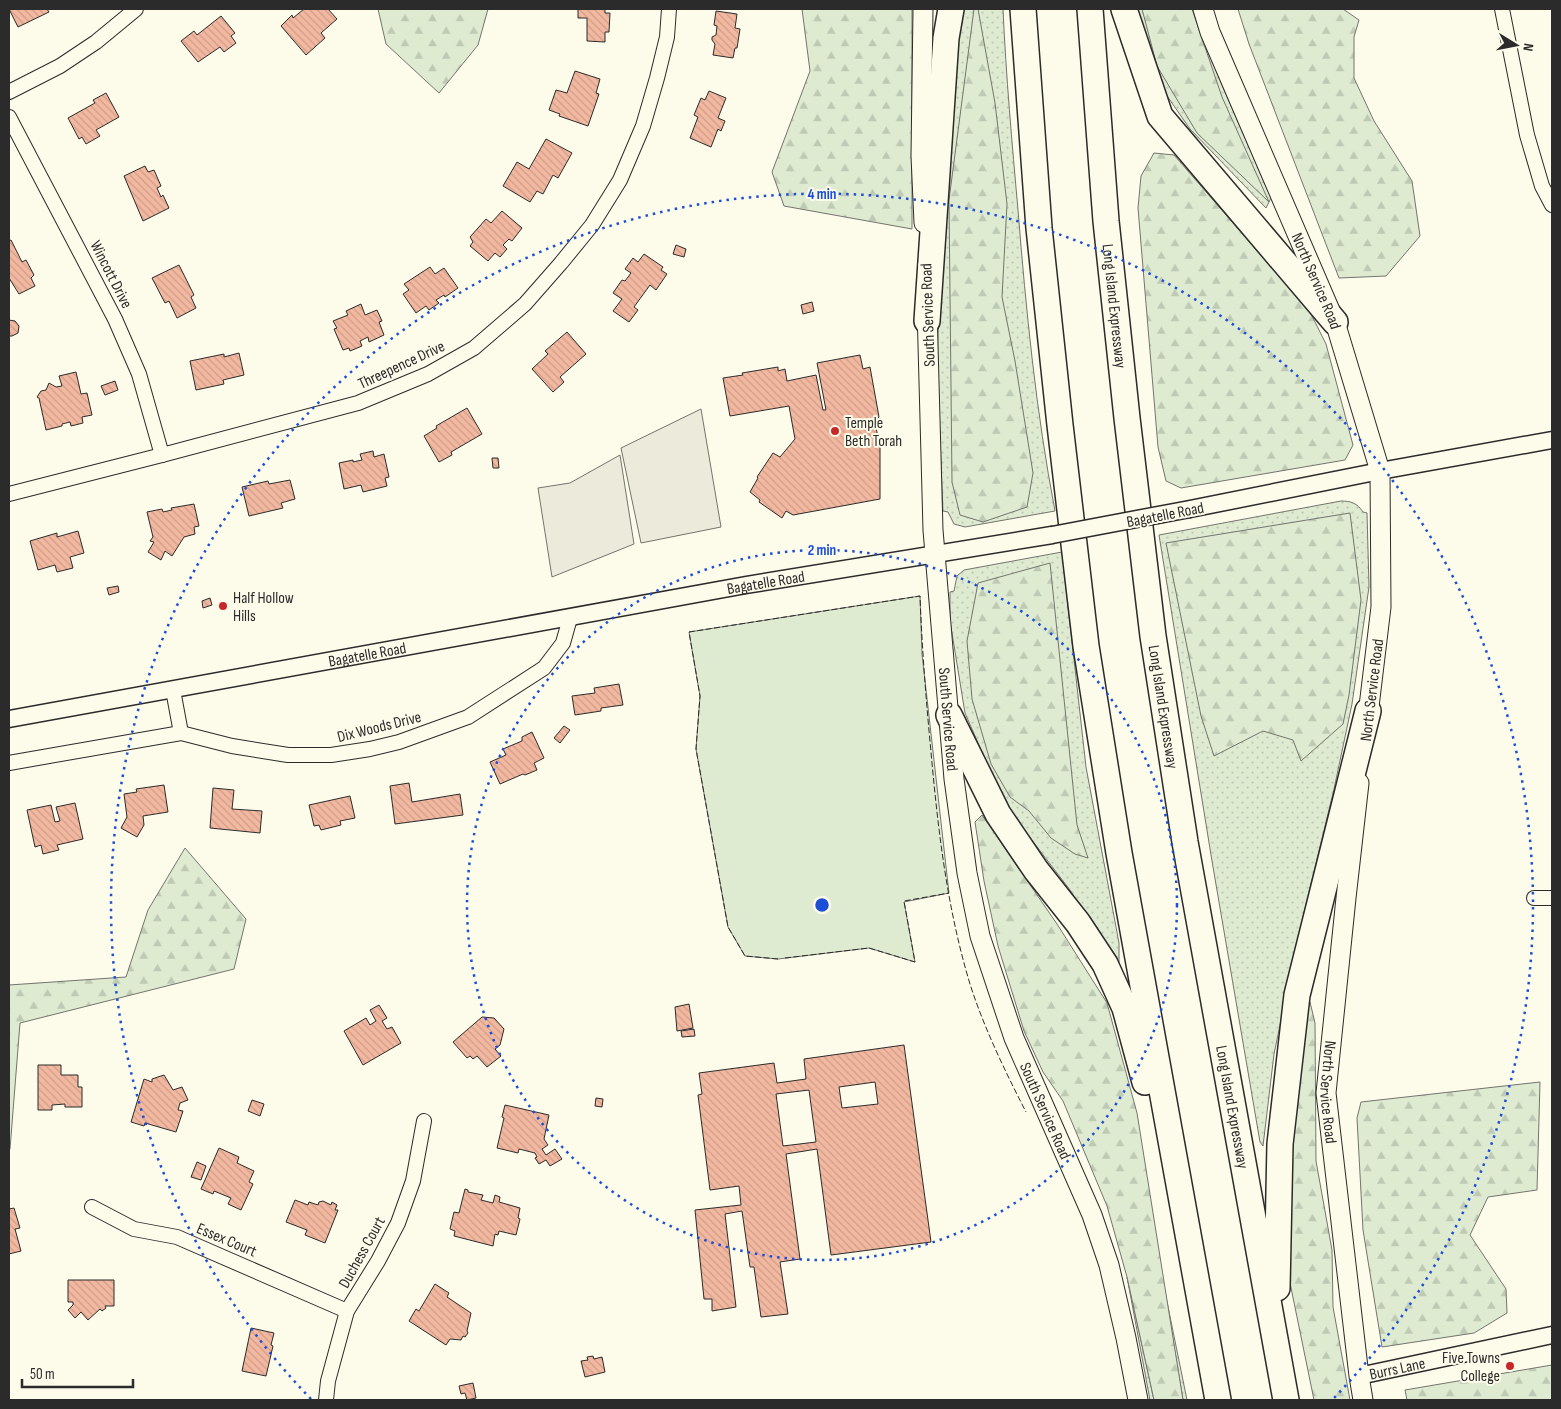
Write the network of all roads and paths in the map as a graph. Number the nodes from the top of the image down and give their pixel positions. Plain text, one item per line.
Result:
1 (136, 9) edge
2 (669, 9) edge
3 (923, 9) edge
4 (951, 9) edge
5 (1023, 9) edge
6 (1090, 9) edge
7 (1124, 9) edge
8 (1203, 9) edge
9 (1502, 9) edge
10 (9, 92) edge
11 (9, 117) edge
12 (1552, 205) edge
13 (928, 321) junction
14 (1335, 322) junction
15 (1552, 440) edge
16 (162, 455) junction
17 (1380, 471) junction
18 (9, 494) edge
19 (935, 554) junction
20 (570, 618) junction
21 (173, 690) junction
22 (1368, 711) junction
23 (948, 715) junction
24 (9, 719) edge
25 (180, 733) junction
26 (9, 763) edge
27 (1534, 898) dead end
28 (1552, 898) edge
29 (424, 1120) dead end
30 (92, 1208) dead end
31 (347, 1310) junction
32 (1552, 1335) edge
33 (1277, 1348) junction
34 (1210, 1360) junction
35 (1359, 1376) junction
36 (326, 1400) edge
37 (1138, 1400) edge
38 (1218, 1400) edge
39 (1286, 1400) edge
40 (1363, 1400) edge

1 - 10 street
2 - 16 street, Threepence Drive
3 - 13 main road, South Service Road
4 - 13 highway
5 - 34 highway
6 - 33 highway, Long Island Expressway
7 - 14 highway
8 - 14 main road, North Service Road
9 - 12 street
11 - 16 street, Wincott Drive
13 - 19 main road, South Service Road
14 - 17 main road, North Service Road
15 - 17 street, Bagatelle Road
16 - 18 street, Threepence Drive
17 - 19 street, Bagatelle Road, bridge
17 - 22 main road, North Service Road
19 - 20 street, Bagatelle Road
19 - 23 main road, South Service Road
20 - 21 street, Bagatelle Road
20 - 25 street, Dix Woods Drive
21 - 24 street, Bagatelle Road
21 - 25 street
22 - 33 highway
22 - 35 main road, North Service Road
23 - 34 highway
23 - 37 main road, South Service Road
25 - 26 street, Dix Woods Drive
27 - 28 street
29 - 31 street, Duchess Court
30 - 31 street, Essex Court
31 - 36 street, Duchess Court
32 - 35 street, Burrs Lane
33 - 39 highway, Long Island Expressway
34 - 38 highway
35 - 40 main road, North Service Road

